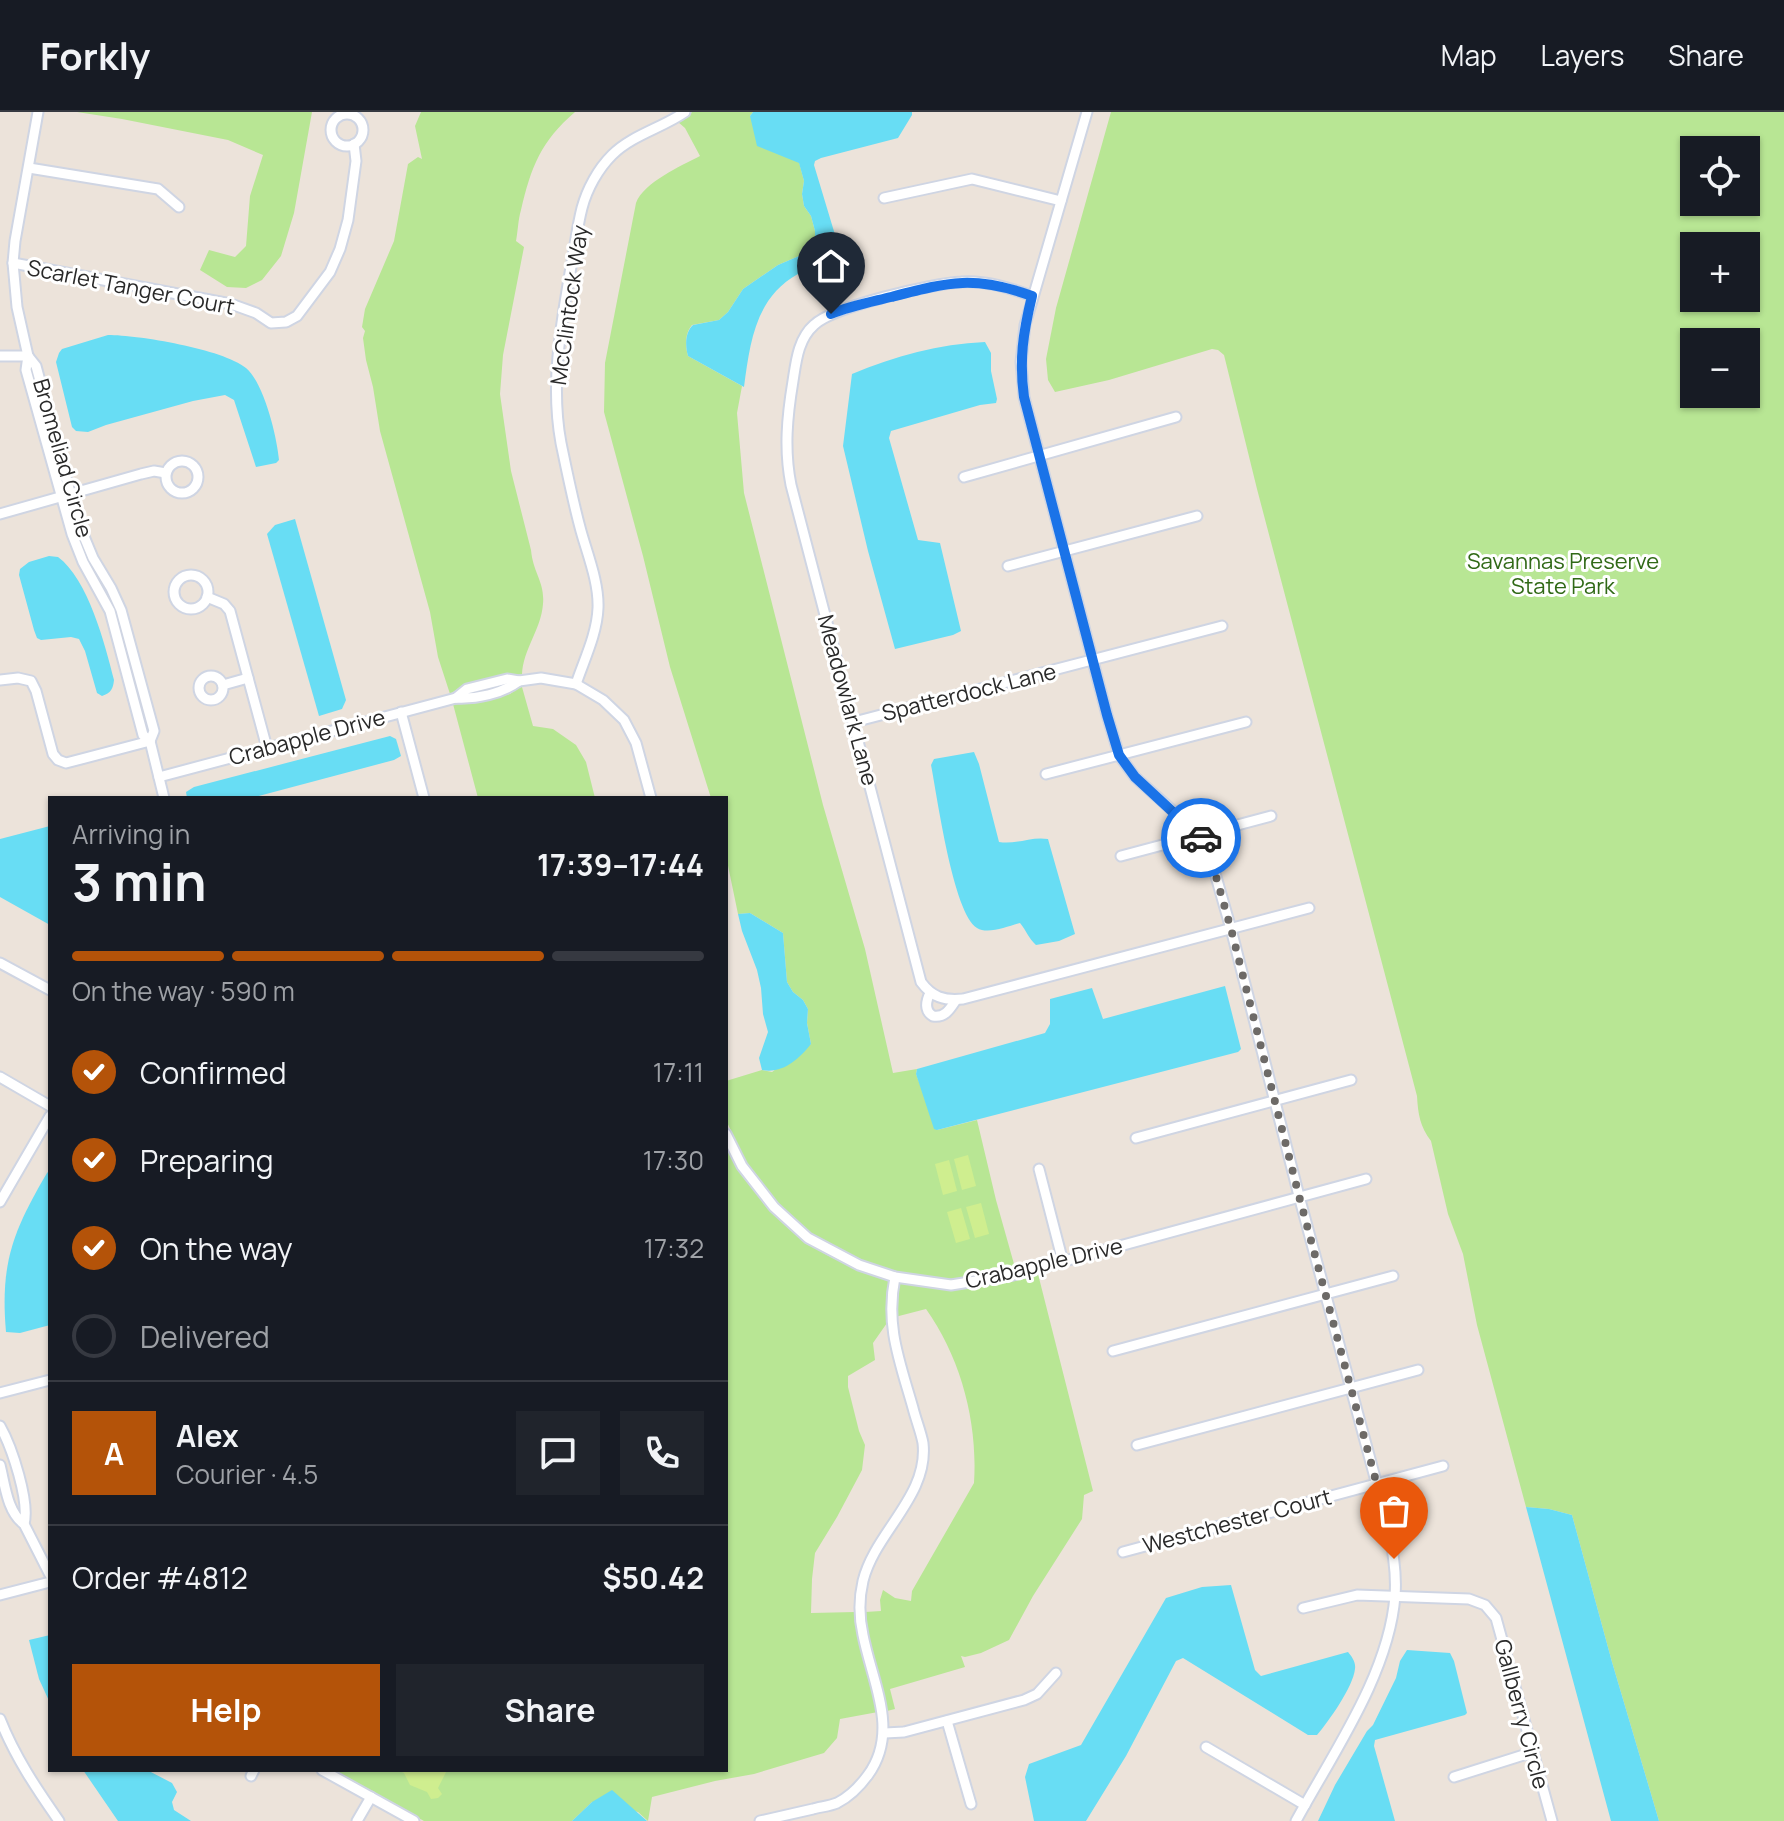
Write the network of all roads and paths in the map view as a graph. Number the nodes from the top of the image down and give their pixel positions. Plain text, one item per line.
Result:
1 (38, 112) edge
2 (685, 112) edge
3 (1087, 112) edge
4 (354, 144) dead end
5 (29, 168) junction
6 (884, 198) dead end
7 (1061, 201) junction
8 (179, 207) dead end
9 (13, 263) junction
10 (1032, 296) junction
11 (0, 356) edge
12 (28, 356) junction
13 (1176, 417) dead end
14 (1039, 456) junction
15 (166, 473) dead end
16 (964, 477) dead end
17 (72, 494) junction
18 (60, 497) junction
19 (0, 514) edge
20 (1197, 516) dead end
21 (1065, 550) junction
22 (1008, 566) dead end
23 (207, 597) dead end
24 (1222, 626) dead end
25 (1094, 660) junction
26 (248, 678) junction
27 (0, 680) edge
28 (576, 684) junction
29 (223, 685) dead end
30 (401, 712) junction
31 (854, 722) junction
32 (1246, 722) dead end
33 (150, 741) junction
34 (267, 748) junction
35 (1119, 755) junction
36 (1046, 774) dead end
37 (159, 777) junction
38 (164, 796) edge
39 (423, 796) edge
40 (650, 796) edge
41 (1271, 816) dead end
42 (1200, 835) junction
43 (1121, 856) dead end
44 (1309, 908) dead end
45 (1231, 929) junction
46 (0, 963) edge
47 (48, 989) edge
48 (930, 993) junction
49 (956, 1000) junction
50 (0, 1077) edge
51 (1351, 1080) dead end
52 (1274, 1100) junction
53 (48, 1105) edge
54 (48, 1119) edge
55 (728, 1138) edge
56 (1136, 1138) dead end
57 (1039, 1169) dead end
58 (1366, 1179) dead end
59 (1299, 1196) junction
60 (1, 1197) edge
61 (1063, 1262) junction
62 (1393, 1276) dead end
63 (895, 1277) junction
64 (1327, 1294) junction
65 (1113, 1351) dead end
66 (1418, 1370) dead end
67 (48, 1381) edge
68 (1350, 1388) junction
69 (0, 1393) edge
70 (0, 1426) edge
71 (1137, 1445) dead end
72 (0, 1465) edge
73 (1443, 1466) dead end
74 (1376, 1484) junction
75 (24, 1524) junction
76 (1123, 1552) dead end
77 (48, 1571) edge
78 (48, 1583) edge
79 (0, 1595) edge
80 (1395, 1596) junction
81 (1303, 1608) dead end
82 (1056, 1673) dead end
83 (0, 1719) edge
84 (947, 1721) junction
85 (885, 1733) junction
86 (1206, 1747) dead end
87 (1533, 1752) junction
88 (326, 1772) edge
89 (1454, 1777) dead end
90 (371, 1797) junction
91 (971, 1804) dead end
92 (1305, 1805) junction
93 (59, 1821) edge
94 (357, 1821) edge
95 (414, 1821) edge
96 (760, 1821) edge
97 (1296, 1821) edge
98 (1552, 1821) edge

1 - 5 street, Bromeliad Circle
2 - 28 street, McClintock Way
3 - 7 street
4 - 9 street, Scarlet Tanger Court
5 - 8 street
5 - 9 street, Bromeliad Circle
6 - 7 street
7 - 10 street
9 - 12 street, Bromeliad Circle
10 - 14 street
10 - 31 street, Meadowlark Lane
11 - 12 street
12 - 17 street, Bromeliad Circle
12 - 18 street, Bromeliad Circle
13 - 14 street
14 - 16 street
14 - 21 street
15 - 17 street
17 - 18 street
17 - 33 street, Bromeliad Circle
18 - 19 street
18 - 33 street, Bromeliad Circle
20 - 21 street
21 - 22 street
21 - 25 street
23 - 26 street
24 - 25 street, Spatterdock Lane
25 - 31 street, Spatterdock Lane
25 - 35 street
26 - 29 street
26 - 34 street
27 - 33 street
28 - 30 street, Crabapple Drive
28 - 40 street, Crabapple Drive
30 - 34 street, Crabapple Drive
30 - 39 street
31 - 48 street, Meadowlark Lane
32 - 35 street
33 - 37 street, Bromeliad Circle
34 - 37 street, Crabapple Drive
35 - 36 street
35 - 42 street
37 - 38 street, Bromeliad Circle
41 - 42 street
42 - 43 street
42 - 45 street
44 - 45 street
45 - 49 street
45 - 52 street
46 - 47 street
48 - 49 street
48 - 49 street, Meadowlark Lane
50 - 53 street
51 - 52 street
52 - 56 street
52 - 59 street
54 - 60 street
55 - 63 street, Crabapple Drive
57 - 61 street
58 - 59 street, Crabapple Drive
59 - 61 street, Crabapple Drive
59 - 64 street
61 - 63 street, Crabapple Drive
62 - 64 street
63 - 85 street
64 - 65 street
64 - 68 street
66 - 68 street
67 - 69 street
68 - 71 street
68 - 74 street
70 - 75 street
72 - 75 street
73 - 74 street, Westchester Court
74 - 76 street, Westchester Court
74 - 80 street
75 - 77 street
78 - 79 street
80 - 81 street, Gallberry Circle
80 - 87 street, Gallberry Circle
80 - 92 street
82 - 84 street
83 - 93 street
84 - 85 street
84 - 91 street
85 - 96 street
86 - 92 street
87 - 89 street
87 - 98 street, Gallberry Circle
88 - 90 street
90 - 94 street
90 - 95 street
92 - 97 street

